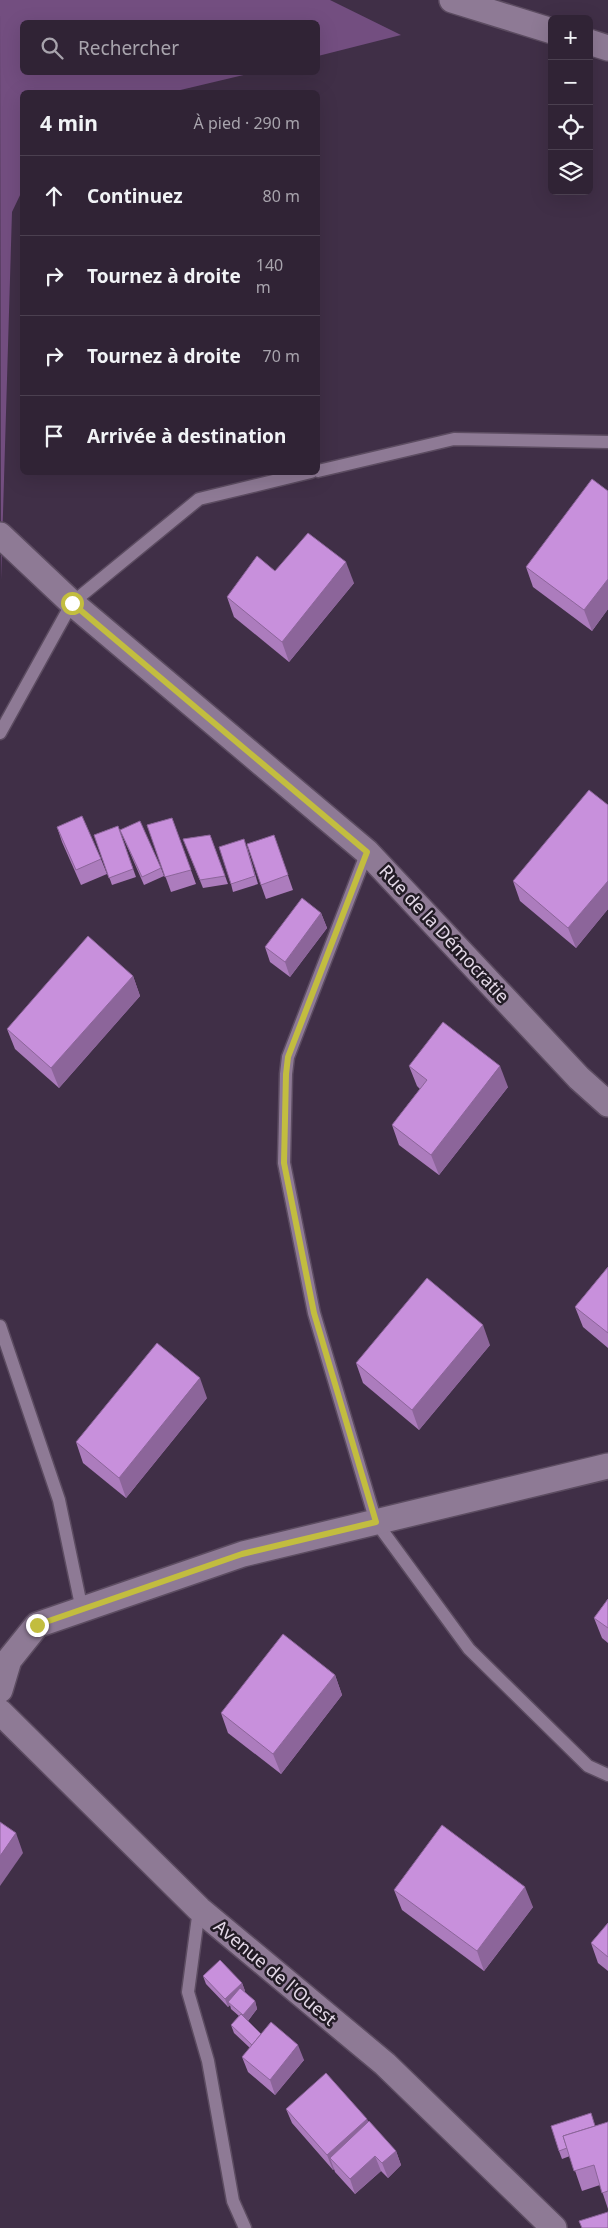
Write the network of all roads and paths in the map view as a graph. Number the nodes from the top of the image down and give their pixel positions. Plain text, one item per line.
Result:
1 (452, 0) edge
2 (548, 30) edge
3 (593, 43) edge
4 (608, 48) edge
5 (608, 442) edge
6 (320, 471) edge
7 (299, 475) edge
8 (0, 535) edge
9 (72, 603) junction
10 (0, 733) edge
11 (367, 852) junction
12 (608, 1104) edge
13 (0, 1326) edge
14 (608, 1466) edge
15 (376, 1522) junction
16 (82, 1610) junction
17 (0, 1690) edge
18 (0, 1712) edge
19 (608, 1775) edge
20 (199, 1909) junction
21 (245, 2228) edge
22 (554, 2228) edge

1 - 2 street
3 - 4 street
5 - 6 lane
7 - 9 lane
8 - 9 street, Rue de la Démocratie
9 - 10 lane
9 - 11 street, Rue de la Démocratie
11 - 12 street, Rue de la Démocratie
11 - 15 lane
13 - 16 lane
14 - 15 street
15 - 16 street
15 - 19 lane
16 - 17 street
18 - 20 street, Avenue de l'Ouest
20 - 21 lane
20 - 22 street, Avenue de l'Ouest

